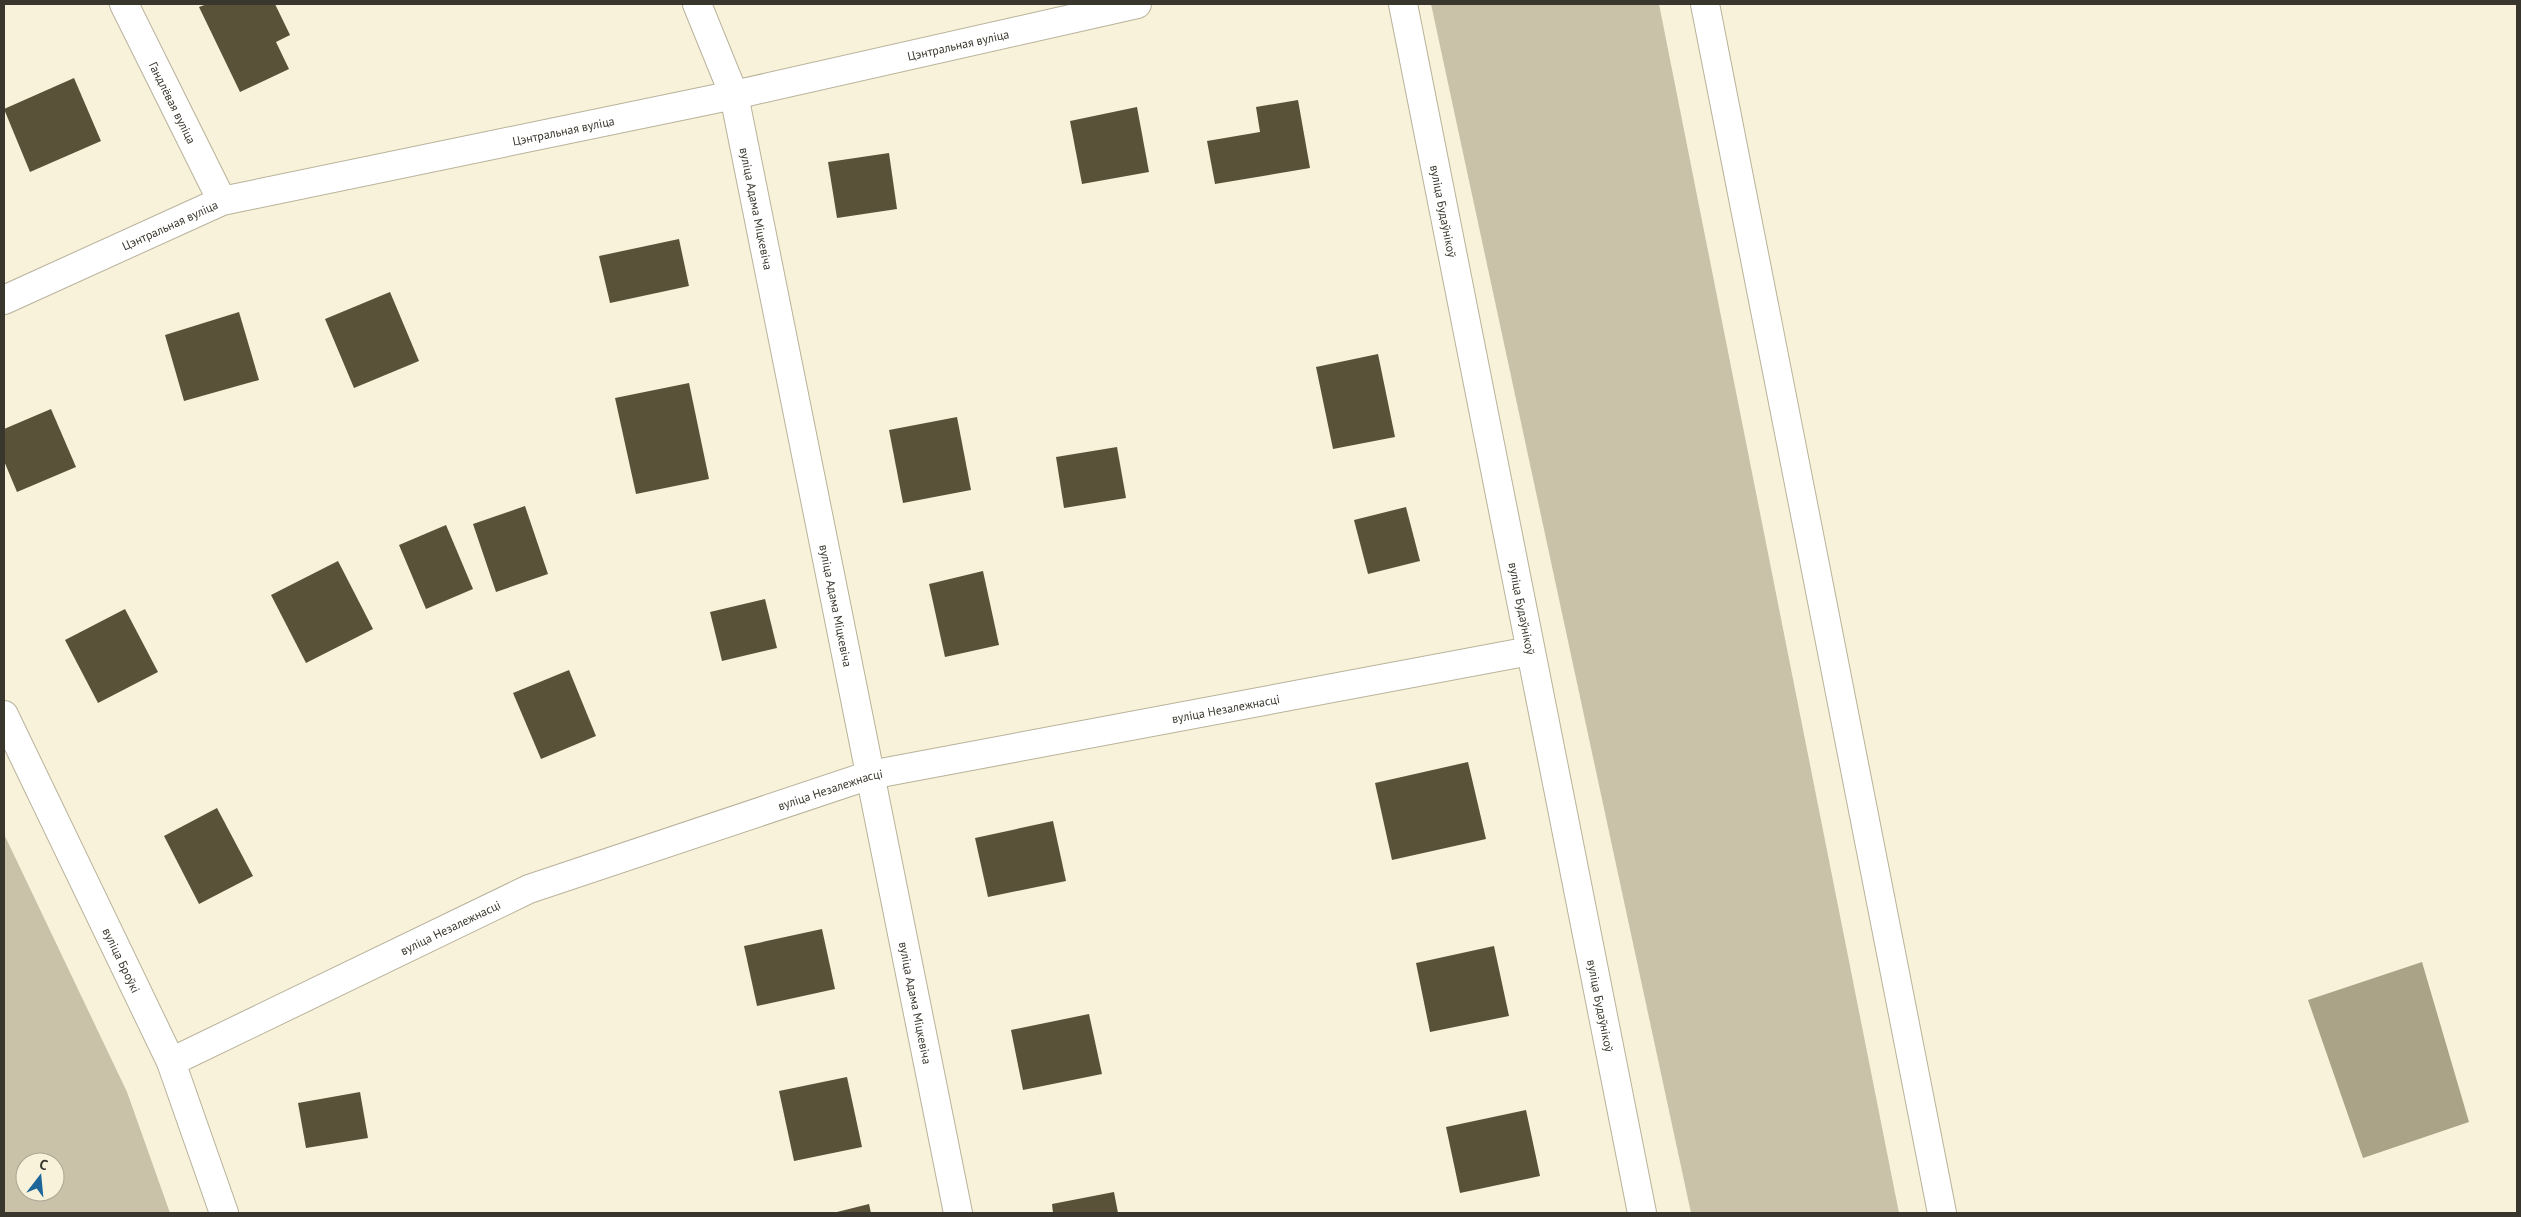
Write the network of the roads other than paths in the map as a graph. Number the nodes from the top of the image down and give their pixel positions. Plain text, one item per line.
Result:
1 (124, 4) edge
2 (697, 4) edge
3 (1137, 4) edge
4 (1403, 4) edge
5 (1705, 4) edge
6 (734, 95) junction
7 (222, 201) junction
8 (4, 300) edge
9 (1530, 651) junction
10 (4, 715) edge
11 (870, 775) junction
12 (170, 1062) junction
13 (224, 1213) edge
14 (958, 1213) edge
15 (1642, 1213) edge
16 (1942, 1213) edge

1 - 7 street, Гандлёвая вуліца
2 - 6 street, вуліца Адама Міцкевіча
3 - 6 street, Цэнтральная вуліца
4 - 9 street, вуліца Будаўнікоў
5 - 16 street
6 - 7 street, Цэнтральная вуліца
6 - 11 street, вуліца Адама Міцкевіча
7 - 8 street, Цэнтральная вуліца
9 - 11 street, вуліца Незалежнасці
9 - 15 street, вуліца Будаўнікоў
10 - 12 street, вуліца Броўкі
11 - 12 street, вуліца Незалежнасці
11 - 14 street, вуліца Адама Міцкевіча
12 - 13 street, вуліца Броўкі

